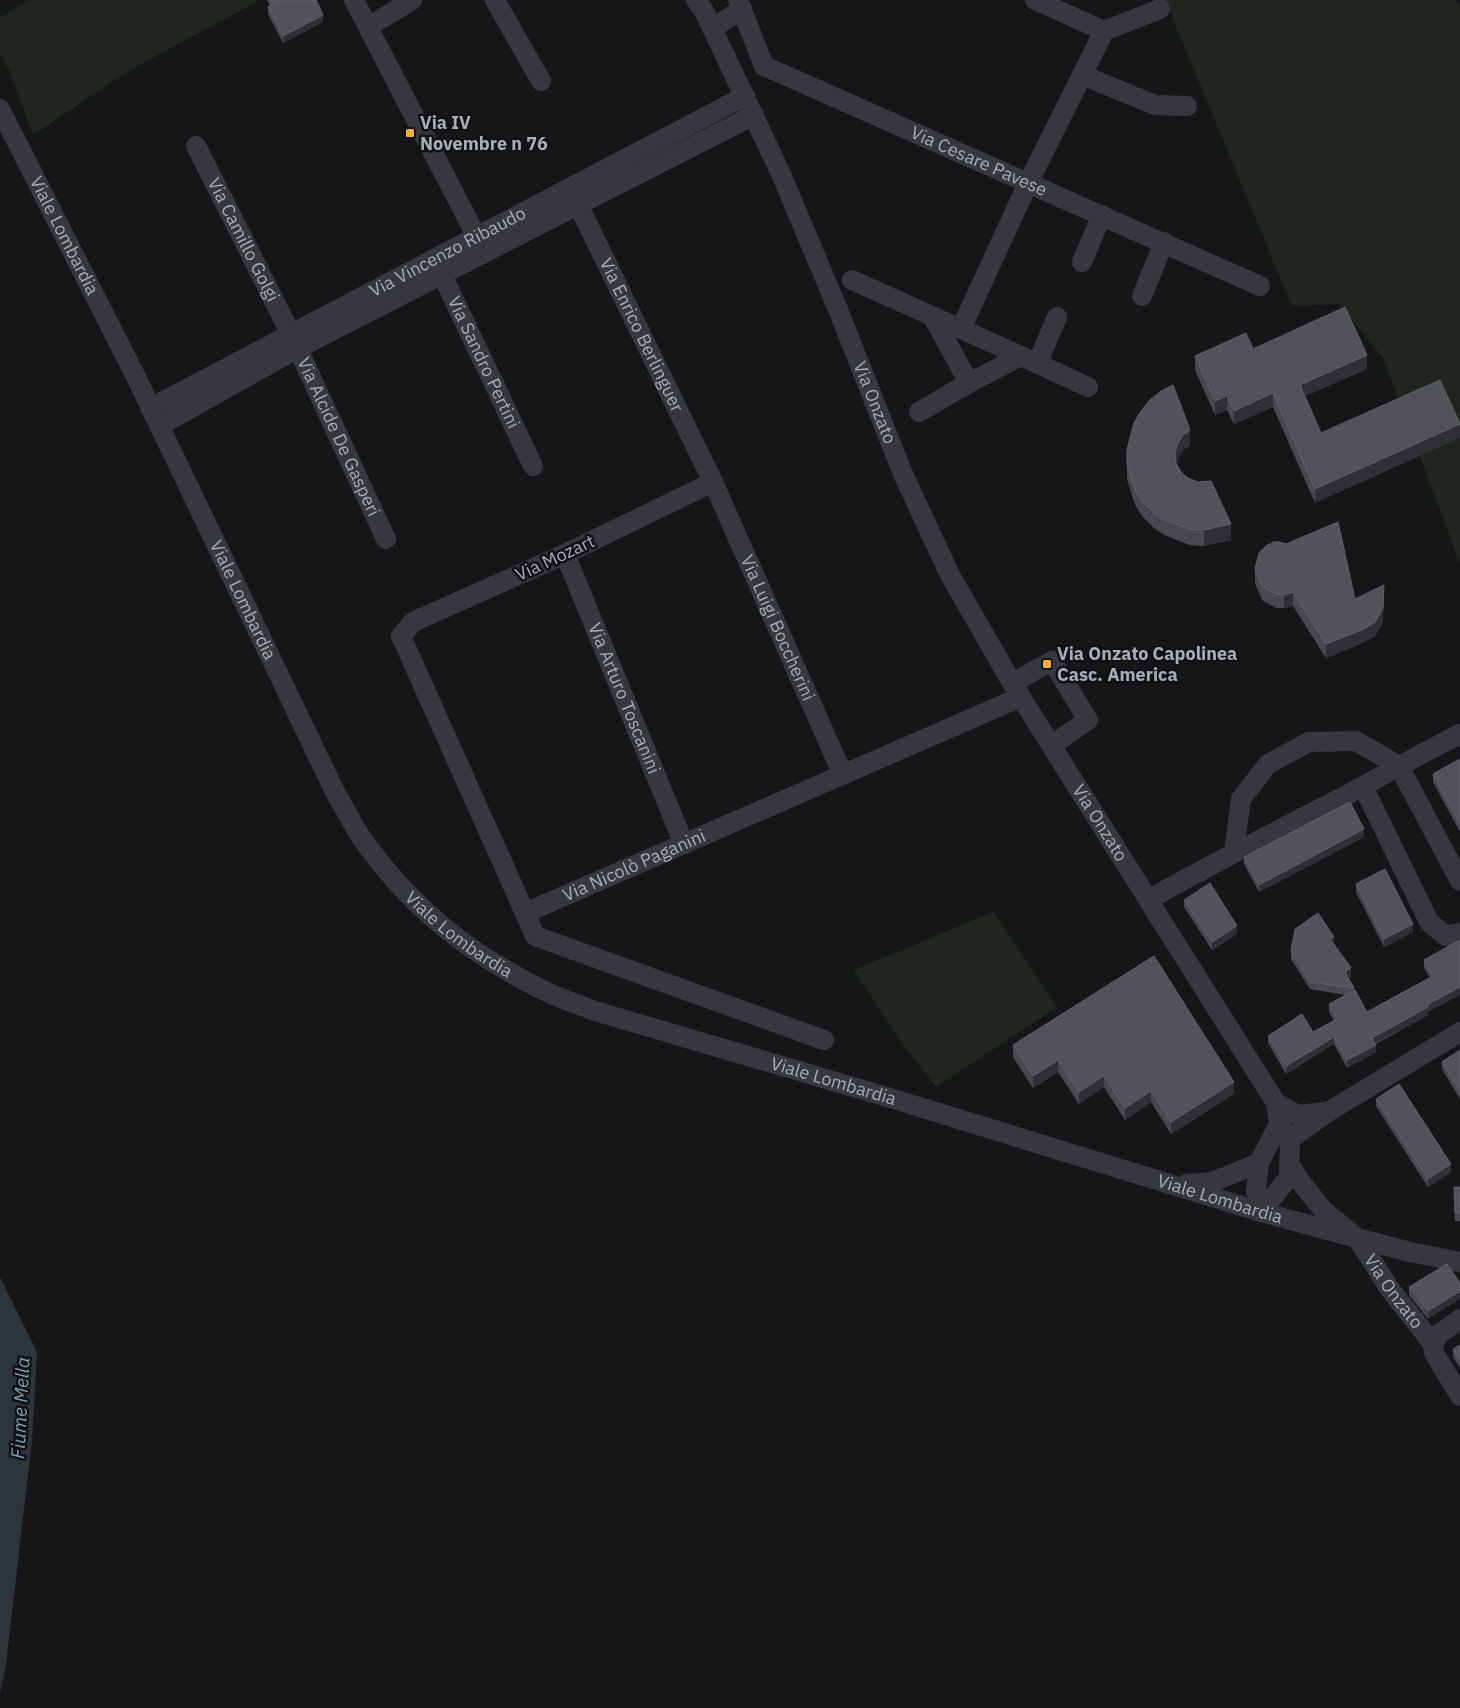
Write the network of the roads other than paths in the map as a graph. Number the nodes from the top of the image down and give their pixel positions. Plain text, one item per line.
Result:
1 (354, 0) edge
2 (412, 0) edge
3 (495, 0) edge
4 (696, 0) edge
5 (1035, 0) edge
6 (740, 5) edge
7 (1160, 9) dead end
8 (368, 27) junction
9 (713, 28) junction
10 (1104, 31) junction
11 (1082, 75) junction
12 (541, 81) dead end
13 (745, 96) junction
14 (1187, 106) dead end
15 (0, 109) edge
16 (754, 115) junction
17 (196, 146) dead end
18 (1028, 183) junction
19 (574, 196) junction
20 (1102, 216) junction
21 (1164, 242) junction
22 (480, 244) junction
23 (1082, 262) dead end
24 (438, 266) junction
25 (852, 280) dead end
26 (1260, 286) dead end
27 (1142, 296) dead end
28 (933, 317) junction
29 (1057, 317) dead end
30 (961, 329) junction
31 (295, 341) junction
32 (1029, 360) junction
33 (970, 383) junction
34 (1088, 387) dead end
35 (919, 412) dead end
36 (154, 417) junction
37 (532, 466) dead end
38 (713, 482) junction
39 (386, 539) dead end
40 (565, 554) junction
41 (1017, 690) junction
42 (1460, 734) edge
43 (1052, 745) junction
44 (1399, 766) junction
45 (843, 775) junction
46 (1363, 786) junction
47 (684, 844) junction
48 (1234, 852) junction
49 (1460, 881) edge
50 (1148, 900) junction
51 (525, 913) junction
52 (1460, 933) edge
53 (1460, 1032) edge
54 (824, 1040) dead end
55 (1276, 1103) junction
56 (1328, 1112) junction
57 (1284, 1132) junction
58 (1259, 1163) junction
59 (1289, 1164) junction
60 (1174, 1185) junction
61 (1261, 1212) junction
62 (1357, 1238) junction
63 (1460, 1262) edge
64 (1460, 1319) edge
65 (1433, 1344) junction
66 (1460, 1396) edge

1 - 8 street
2 - 8 street
3 - 12 street
4 - 9 street, Via Onzato
5 - 10 street
6 - 9 street
6 - 18 street, Via Cesare Pavese
7 - 10 street
8 - 22 street
9 - 13 street, Via Onzato
10 - 11 street
11 - 14 street
11 - 18 street
13 - 16 street, Via Onzato
13 - 19 street, Via Vincenzo Ribaudo
15 - 36 street, Viale Lombardia
16 - 19 street, Via Vincenzo Ribaudo
16 - 41 street, Via Onzato
17 - 31 street, Via Camillo Golgi
18 - 20 street, Via Cesare Pavese
18 - 30 street
19 - 22 street, Via Vincenzo Ribaudo
19 - 38 street, Via Enrico Berlinguer
20 - 21 street, Via Cesare Pavese
20 - 23 street
21 - 26 street, Via Cesare Pavese
21 - 27 street
22 - 24 street, Via Vincenzo Ribaudo
24 - 31 street, Via Vincenzo Ribaudo
24 - 37 street, Via Sandro Pertini
25 - 28 street
28 - 30 street
28 - 33 street
29 - 32 street
30 - 32 street
31 - 36 street, Via Vincenzo Ribaudo
31 - 39 street, Via Alcide De Gasperi
32 - 33 street
32 - 34 street
33 - 35 street
36 - 60 street, Viale Lombardia
38 - 40 street, Via Mozart
38 - 45 street, Via Luigi Boccherini
40 - 47 street, Via Arturo Toscanini
40 - 51 street, Via Mozart
41 - 43 street, Via Onzato
41 - 43 street
41 - 45 street, Via Nicolò Paganini
42 - 44 street
43 - 50 street, Via Onzato
44 - 46 street
44 - 48 street
44 - 49 street
45 - 47 street, Via Nicolò Paganini
46 - 48 street
46 - 52 street
47 - 51 street, Via Nicolò Paganini
48 - 50 street
50 - 55 street, Via Onzato
51 - 54 street
53 - 56 street
55 - 56 street
55 - 57 street
56 - 57 street
57 - 58 street
57 - 59 street
58 - 60 street
58 - 61 street
59 - 61 street
59 - 62 street
60 - 61 street, Viale Lombardia
61 - 62 street, Viale Lombardia
62 - 63 street, Viale Lombardia
62 - 65 street, Via Onzato
64 - 65 street, Via Onzato
65 - 66 street, Via Onzato

